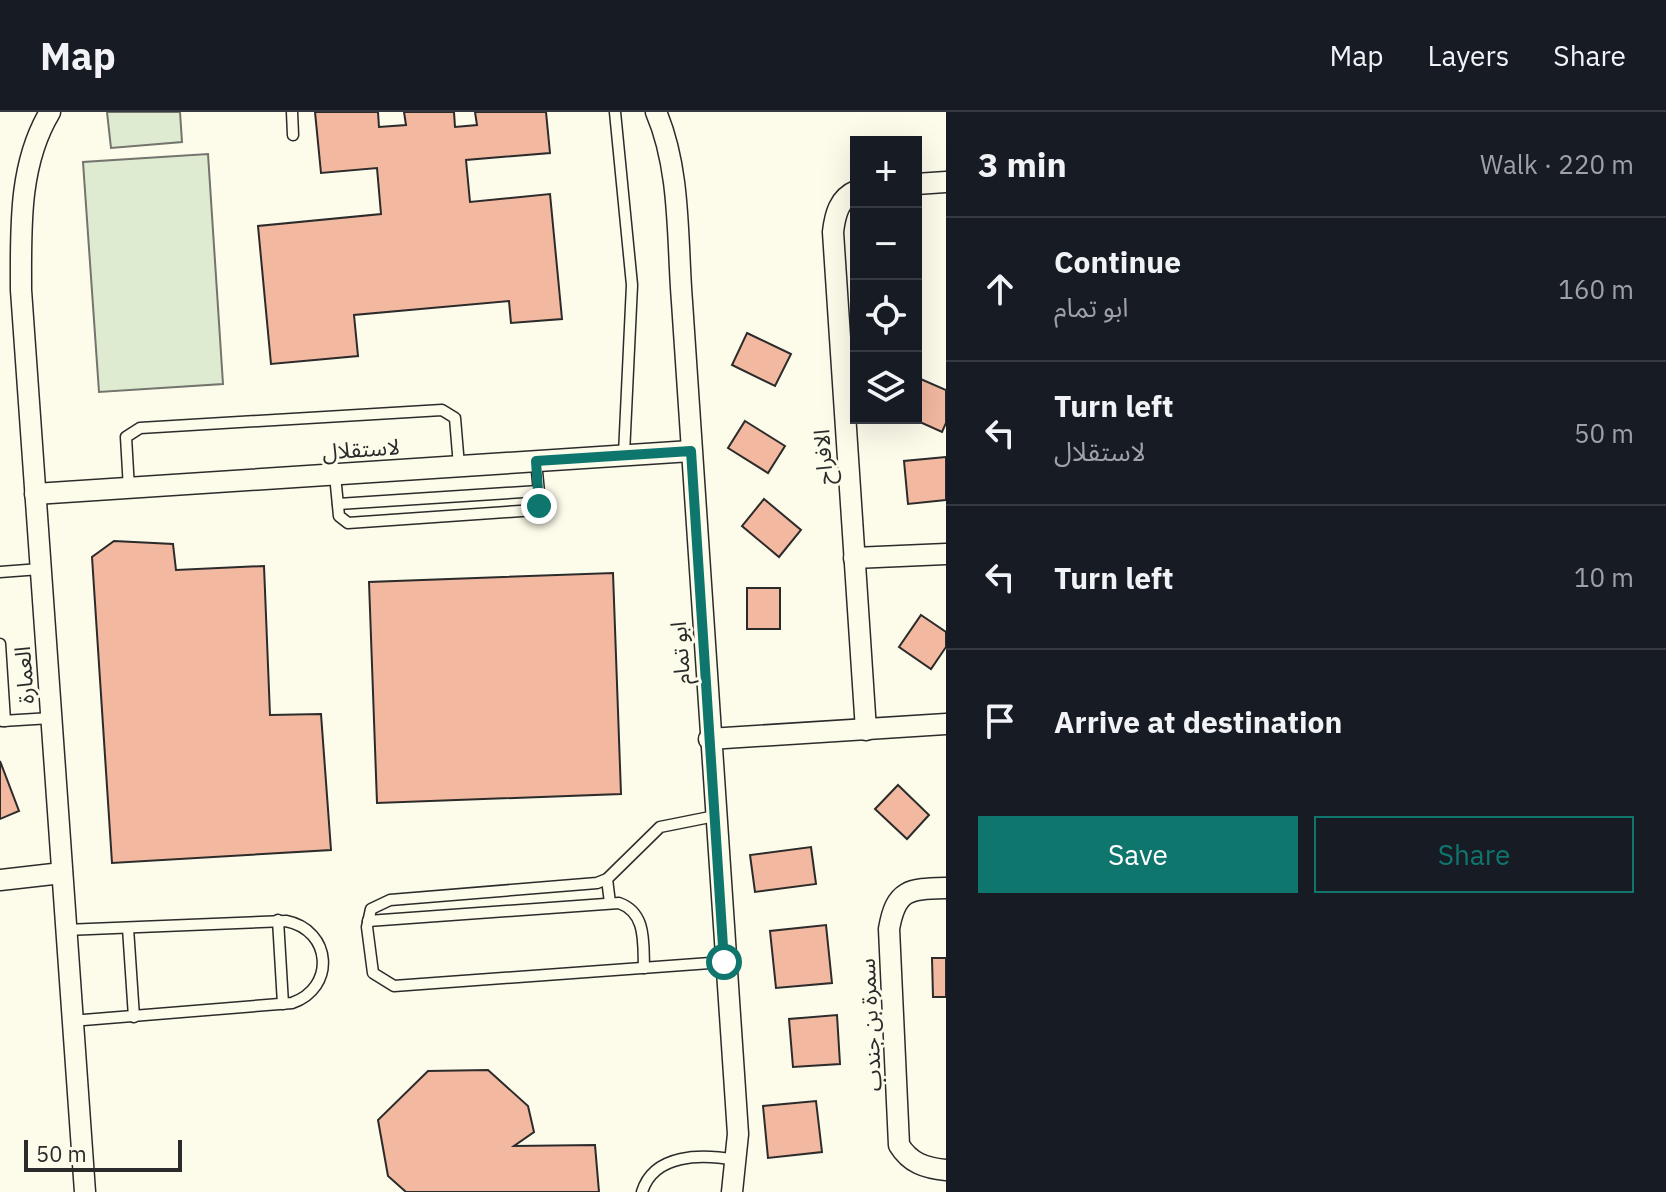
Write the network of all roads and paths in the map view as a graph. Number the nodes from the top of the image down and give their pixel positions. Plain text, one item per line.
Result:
1 (50, 112) edge
2 (292, 112) edge
3 (615, 112) edge
4 (656, 112) edge
5 (293, 135) dead end
6 (946, 182) edge
7 (922, 184) edge
8 (850, 196) edge
9 (691, 451) junction
10 (624, 454) junction
11 (536, 461) junction
12 (459, 466) junction
13 (335, 475) junction
14 (129, 489) junction
15 (539, 491) junction
16 (35, 494) junction
17 (338, 504) junction
18 (946, 554) edge
19 (854, 558) junction
20 (40, 569) junction
21 (0, 572) edge
22 (0, 644) edge
23 (0, 655) edge
24 (51, 718) junction
25 (2, 721) edge
26 (946, 724) edge
27 (866, 730) junction
28 (709, 739) junction
29 (715, 816) junction
30 (62, 873) junction
31 (607, 879) junction
32 (0, 880) edge
33 (946, 888) edge
34 (610, 903) junction
35 (278, 920) junction
36 (368, 921) junction
37 (128, 928) junction
38 (65, 930) junction
39 (724, 962) junction
40 (644, 968) junction
41 (283, 1004) junction
42 (134, 1017) junction
43 (71, 1021) junction
44 (735, 1160) junction
45 (946, 1170) edge
46 (85, 1192) edge
47 (642, 1192) edge
48 (732, 1192) edge

1 - 16 street, العمارة
2 - 5 lane
3 - 10 lane
4 - 9 street, ابو تمام
6 - 7 street
8 - 19 street, الافراح
9 - 10 street, لاستقلال
9 - 28 street, ابو تمام
10 - 11 street, لاستقلال
11 - 12 street, لاستقلال
11 - 15 lane
12 - 13 street, لاستقلال
12 - 14 lane
13 - 14 street, لاستقلال
13 - 17 lane
14 - 16 street, لاستقلال
15 - 17 lane
15 - 17 lane
16 - 20 street, العمارة
18 - 19 street
19 - 27 street, الافراح
20 - 21 lane
20 - 24 street, العمارة
22 - 23 lane
23 - 25 lane
24 - 25 lane
24 - 30 street, العمارة
26 - 27 street
27 - 28 street
28 - 29 street, ابو تمام
29 - 31 lane
29 - 39 street, ابو تمام
30 - 32 street
30 - 38 street, العمارة
31 - 34 lane
31 - 36 lane
33 - 45 street, سمرة بن جندب
34 - 36 lane
34 - 40 lane
35 - 37 lane
35 - 41 lane
35 - 41 lane
36 - 40 lane
37 - 38 lane
37 - 42 lane
38 - 43 street, العمارة
39 - 40 lane
39 - 44 street, ابو تمام
41 - 42 lane
42 - 43 lane
43 - 46 street, العمارة
44 - 47 lane
44 - 48 street, ابو تمام

